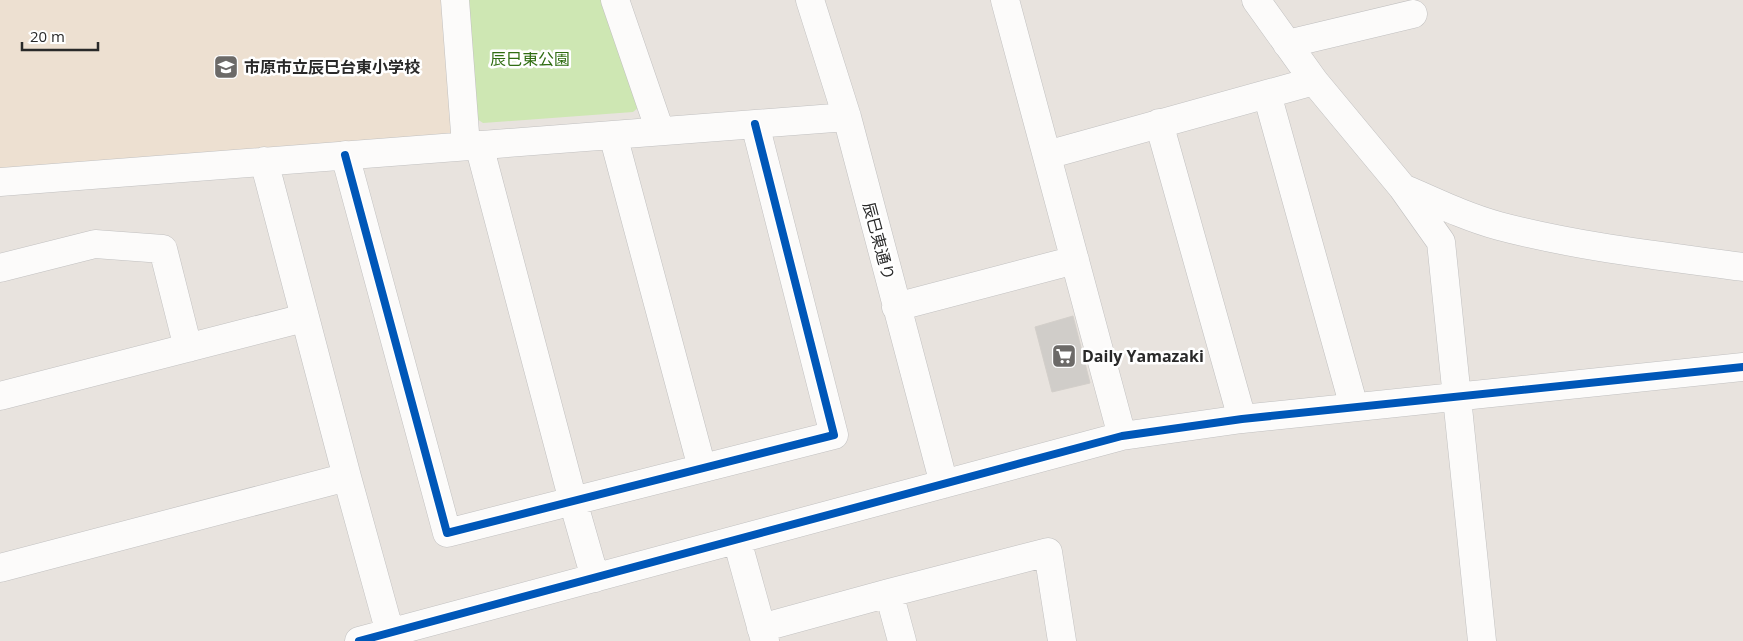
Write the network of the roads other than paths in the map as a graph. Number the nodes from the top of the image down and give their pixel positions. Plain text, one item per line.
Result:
1 (455, 0) edge
2 (615, 0) edge
3 (810, 0) edge
4 (1005, 0) edge
5 (1256, 0) edge
6 (1413, 14) dead end
7 (1287, 44) junction
8 (1314, 81) junction
9 (1267, 94) junction
10 (847, 117) junction
11 (1159, 123) junction
12 (755, 124) junction
13 (660, 131) junction
14 (613, 135) junction
15 (473, 146) junction
16 (1047, 154) junction
17 (345, 155) junction
18 (264, 161) junction
19 (0, 182) edge
20 (1402, 187) junction
21 (1075, 260) junction
22 (0, 268) edge
23 (1743, 268) edge
24 (896, 307) junction
25 (304, 318) junction
26 (188, 348) junction
27 (1743, 367) edge
28 (0, 396) edge
29 (1458, 396) junction
30 (1354, 407) junction
31 (1242, 419) junction
32 (1122, 436) junction
33 (702, 468) junction
34 (347, 477) junction
35 (944, 484) junction
36 (573, 501) junction
37 (737, 540) junction
38 (0, 568) edge
39 (595, 578) junction
40 (889, 593) junction
41 (390, 633) junction
42 (763, 635) edge
43 (359, 641) edge
44 (902, 641) edge
45 (1062, 641) edge
46 (1482, 641) edge

1 - 15 street
2 - 13 street
3 - 10 street, 辰巳東通り
4 - 16 street
5 - 7 street
6 - 7 street
7 - 8 street
8 - 9 street
8 - 20 street
9 - 11 street
9 - 30 street
10 - 12 street
10 - 24 street, 辰巳東通り
11 - 16 street
11 - 31 street
12 - 13 street
12 - 33 street
13 - 14 street
14 - 15 street
14 - 33 street
15 - 17 street
15 - 36 street
16 - 21 street
17 - 18 street
17 - 36 street
18 - 19 street
18 - 25 street
20 - 23 street
20 - 29 street
21 - 24 street
21 - 32 street
22 - 26 street
24 - 35 street, 辰巳東通り
25 - 26 street
25 - 34 street
26 - 28 street
27 - 29 street
29 - 30 street
29 - 46 street
30 - 31 street
31 - 32 street
32 - 35 street
33 - 36 street
34 - 38 street
34 - 41 street
35 - 37 street
36 - 39 street
37 - 39 street
37 - 42 street
39 - 41 street
40 - 42 street
40 - 44 street
40 - 45 street
41 - 43 street

